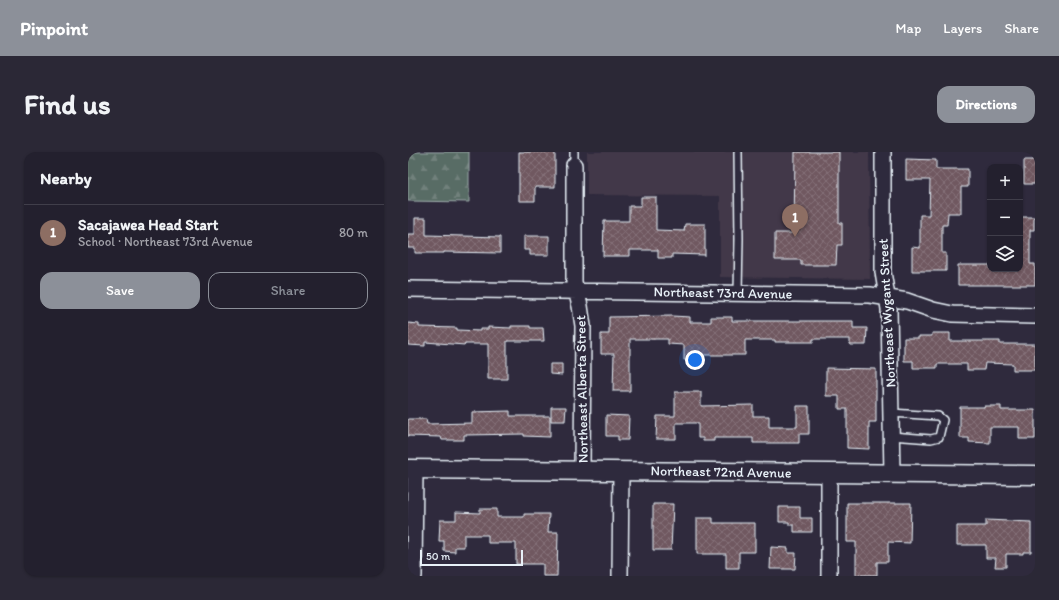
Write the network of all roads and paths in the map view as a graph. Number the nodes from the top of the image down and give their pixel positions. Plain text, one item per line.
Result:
1 (738, 152) edge
2 (883, 152) edge
3 (574, 158) edge
4 (408, 289) edge
5 (577, 291) junction
6 (738, 293) junction
7 (887, 298) junction
8 (1035, 316) edge
9 (891, 413) junction
10 (891, 436) junction
11 (412, 469) edge
12 (582, 471) junction
13 (621, 471) junction
14 (829, 474) junction
15 (892, 474) junction
16 (1035, 475) edge
17 (414, 576) edge
18 (620, 576) edge
19 (829, 576) edge

1 - 6 lane
2 - 7 street, Northeast Wygant Street
3 - 5 street, Northeast Alberta Street
4 - 5 street, Northeast 73rd Avenue
5 - 6 street, Northeast 73rd Avenue
5 - 12 street, Northeast Alberta Street
6 - 7 street, Northeast 73rd Avenue
7 - 8 street, Northeast 73rd Avenue
7 - 9 street, Northeast Wygant Street
9 - 10 street, Northeast Wygant Street
9 - 10 lane
10 - 15 street, Northeast Wygant Street
11 - 12 street, Northeast 72nd Avenue
11 - 17 street
12 - 13 street, Northeast 72nd Avenue
13 - 14 street, Northeast 72nd Avenue
13 - 18 street
14 - 15 street, Northeast 72nd Avenue
14 - 19 street
15 - 16 street, Northeast 72nd Avenue

